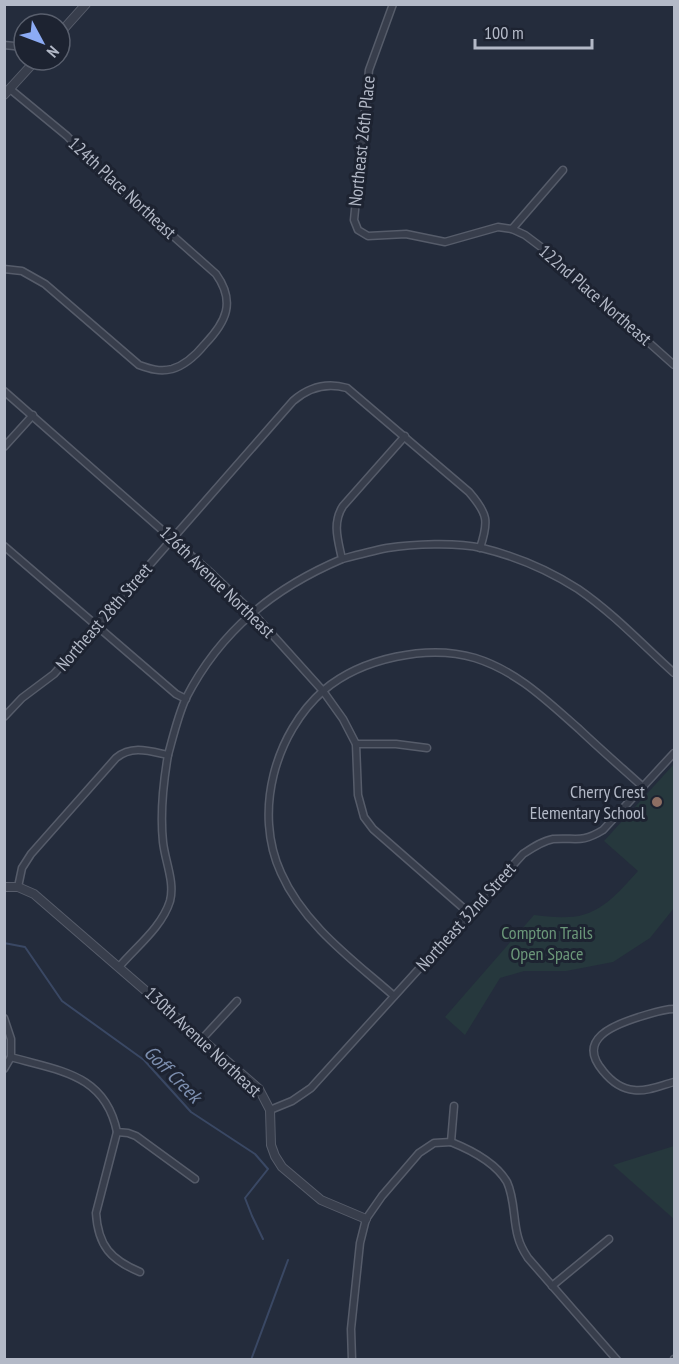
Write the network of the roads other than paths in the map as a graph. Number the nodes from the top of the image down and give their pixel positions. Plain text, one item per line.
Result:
1 (86, 4) edge
2 (393, 4) edge
3 (72, 20) edge
4 (25, 72) edge
5 (7, 92) edge
6 (564, 170) dead end
7 (512, 229) junction
8 (4, 268) edge
9 (675, 366) edge
10 (4, 391) edge
11 (33, 415) junction
12 (405, 436) junction
13 (4, 447) edge
14 (173, 539) junction
15 (4, 546) edge
16 (480, 548) junction
17 (342, 559) junction
18 (252, 612) junction
19 (96, 626) junction
20 (675, 673) edge
21 (323, 691) junction
22 (186, 699) junction
23 (4, 717) edge
24 (356, 744) junction
25 (427, 748) dead end
26 (675, 753) edge
27 (168, 755) junction
28 (643, 787) junction
29 (4, 887) edge
30 (18, 887) junction
31 (469, 913) junction
32 (120, 966) junction
33 (394, 996) junction
34 (237, 1001) dead end
35 (675, 1009) edge
36 (4, 1018) edge
37 (202, 1039) junction
38 (10, 1057) junction
39 (4, 1070) edge
40 (675, 1082) edge
41 (454, 1106) dead end
42 (270, 1110) junction
43 (117, 1132) junction
44 (451, 1142) junction
45 (195, 1179) dead end
46 (366, 1219) junction
47 (609, 1239) dead end
48 (141, 1272) dead end
49 (552, 1286) junction
50 (352, 1359) edge
51 (617, 1359) edge

1 - 3 street
2 - 7 street, Northeast 26th Place
4 - 5 street
5 - 8 street, 124th Place Northeast
6 - 7 street
7 - 9 street, 122nd Place Northeast
10 - 11 street, 126th Avenue Northeast
11 - 13 street
11 - 14 street, 126th Avenue Northeast
12 - 14 street, Northeast 28th Street
12 - 16 street
12 - 17 street
14 - 18 street, 126th Avenue Northeast
14 - 19 street, Northeast 28th Street
15 - 19 street
16 - 17 street
16 - 20 street
17 - 18 street
18 - 21 street, 126th Avenue Northeast
18 - 22 street
19 - 22 street
19 - 23 street, Northeast 28th Street
21 - 24 street, 126th Avenue Northeast
21 - 28 street
21 - 33 street
22 - 27 street
24 - 25 street
24 - 31 street
26 - 28 street, Northeast 32nd Street
27 - 30 street
27 - 32 street
28 - 31 street, Northeast 32nd Street
29 - 30 street
30 - 32 street, 130th Avenue Northeast
31 - 33 street, Northeast 32nd Street
32 - 37 street, 130th Avenue Northeast
33 - 42 street, Northeast 32nd Street
34 - 37 street
35 - 40 street
36 - 38 street
37 - 42 street, 130th Avenue Northeast
38 - 39 street
38 - 43 street
41 - 44 street
42 - 46 street, 130th Avenue Northeast
43 - 45 street
43 - 48 street
44 - 46 street
44 - 49 street
46 - 50 street
47 - 49 street
49 - 51 street

